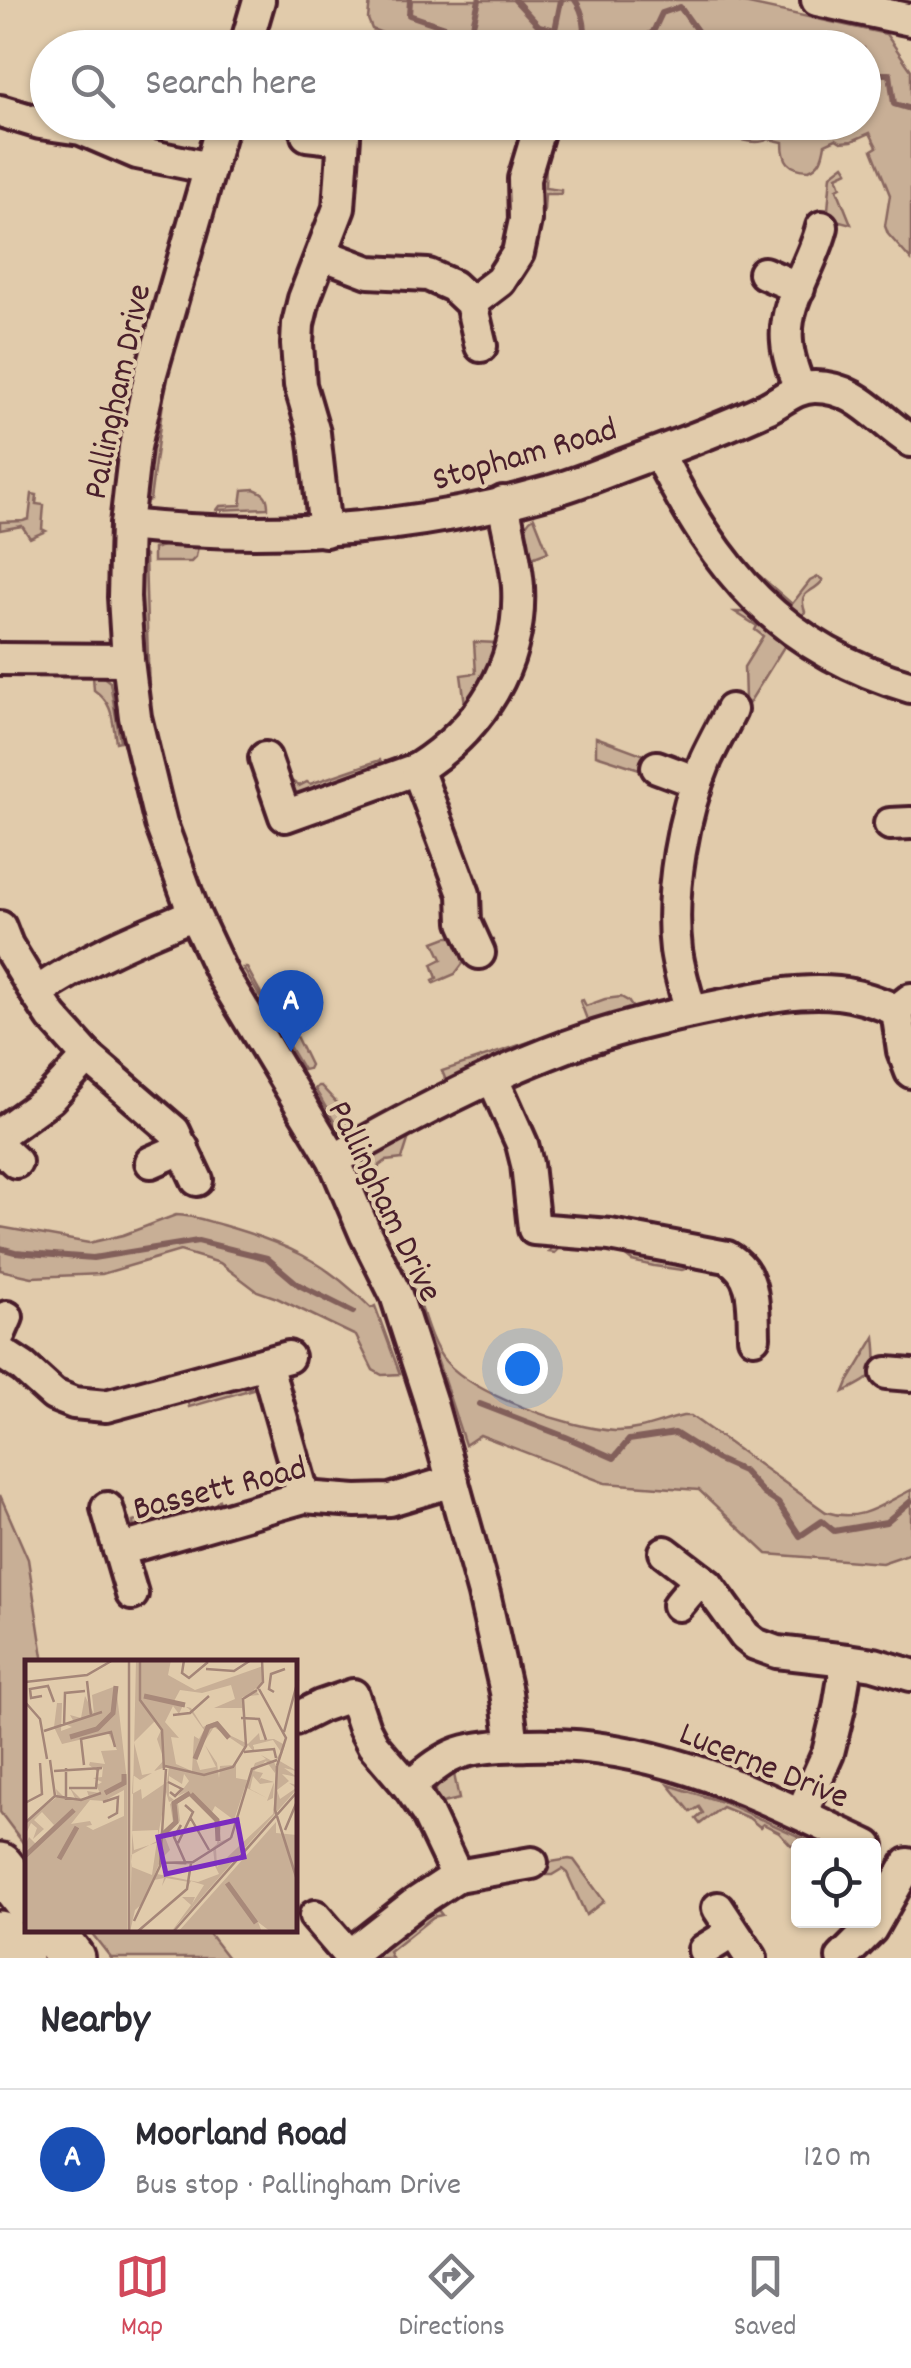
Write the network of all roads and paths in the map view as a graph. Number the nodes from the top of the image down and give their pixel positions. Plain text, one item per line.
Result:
1 (259, 0) edge
2 (816, 0) edge
3 (900, 12) edge
4 (250, 30) edge
5 (0, 111) edge
6 (30, 121) edge
7 (107, 140) edge
8 (218, 140) edge
9 (343, 140) edge
10 (536, 140) edge
11 (210, 168) junction
12 (822, 226) dead end
13 (322, 254) junction
14 (764, 274) dead end
15 (799, 288) junction
16 (472, 303) junction
17 (481, 346) dead end
18 (800, 389) junction
19 (911, 441) edge
20 (658, 453) junction
21 (503, 502) junction
22 (126, 526) junction
23 (324, 531) junction
24 (0, 658) edge
25 (128, 660) junction
26 (911, 687) edge
27 (731, 710) dead end
28 (265, 758) dead end
29 (657, 767) dead end
30 (418, 769) junction
31 (698, 782) junction
32 (194, 914) junction
33 (465, 922) junction
34 (0, 927) edge
35 (436, 932) dead end
36 (479, 952) dead end
37 (36, 993) junction
38 (904, 1005) edge
39 (691, 1011) junction
40 (88, 1058) junction
41 (911, 1072) edge
42 (493, 1079) junction
43 (0, 1134) edge
44 (183, 1148) junction
45 (334, 1160) junction
46 (151, 1162) dead end
47 (196, 1180) dead end
48 (754, 1337) dead end
49 (0, 1352) edge
50 (454, 1481) junction
51 (304, 1497) junction
52 (107, 1508) dead end
53 (119, 1550) junction
54 (665, 1552) dead end
55 (700, 1579) junction
56 (132, 1594) dead end
57 (678, 1606) dead end
58 (846, 1660) junction
59 (911, 1675) edge
60 (298, 1718) edge
61 (513, 1746) junction
62 (409, 1787) junction
63 (801, 1814) junction
64 (852, 1838) edge
65 (881, 1851) edge
66 (532, 1863) dead end
67 (910, 1864) edge
68 (0, 1866) edge
69 (458, 1876) junction
70 (25, 1898) edge
71 (315, 1916) dead end
72 (52, 1933) edge
73 (0, 1934) edge
74 (704, 1950) dead end
75 (350, 1956) edge
76 (18, 1958) edge
77 (71, 1958) edge
78 (752, 1958) edge
79 (842, 1958) edge

1 - 4 street
2 - 3 street
5 - 6 street
7 - 11 street
8 - 11 street, Pallingham Drive
9 - 13 street
10 - 16 street
11 - 22 street, Pallingham Drive
12 - 15 street
13 - 16 street
13 - 23 street
14 - 15 street
15 - 18 street
16 - 17 street
18 - 19 street
18 - 20 street, Stopham Road
20 - 21 street, Stopham Road
20 - 26 street
21 - 23 street, Stopham Road
21 - 30 street
22 - 23 street, Stopham Road
22 - 25 street, Pallingham Drive
24 - 25 street
25 - 32 street, Pallingham Drive
27 - 31 street
28 - 30 street
29 - 31 street
30 - 33 street
31 - 39 street
32 - 37 street
32 - 45 street, Pallingham Drive
33 - 35 street
33 - 36 street
34 - 37 street
37 - 40 street
38 - 39 street
38 - 41 street
39 - 42 street
40 - 43 street
40 - 44 street
42 - 45 street
42 - 48 street
44 - 46 street
44 - 47 street
45 - 50 street, Pallingham Drive
49 - 51 street
50 - 51 street, Bassett Road
50 - 61 street, Pallingham Drive
51 - 53 street, Bassett Road
52 - 53 street, Bassett Road
53 - 56 street, Bassett Road
54 - 55 street
55 - 57 street
55 - 58 street
58 - 59 street
58 - 63 street
60 - 62 street
61 - 62 street, Lucerne Drive
61 - 63 street, Lucerne Drive
62 - 69 street
63 - 64 street, Lucerne Drive
65 - 67 street, Lucerne Drive
66 - 69 street
67 - 79 street
68 - 70 highway
69 - 75 street
71 - 75 street
72 - 77 highway
73 - 76 highway
74 - 78 street

